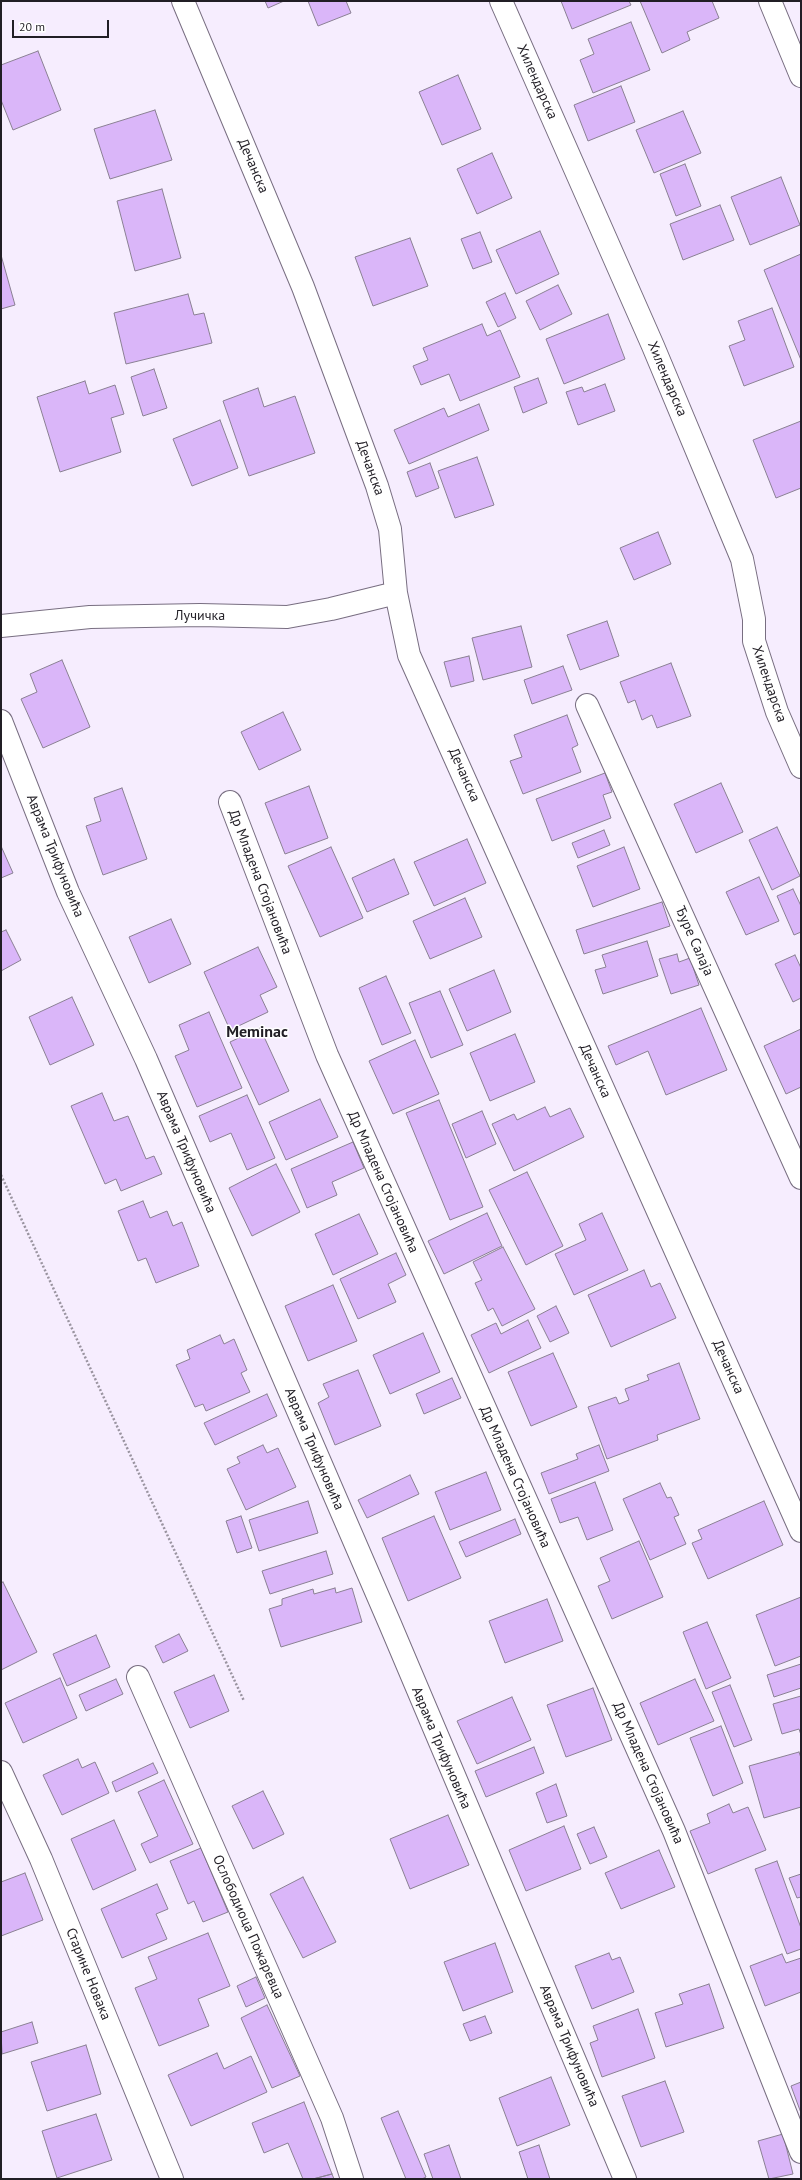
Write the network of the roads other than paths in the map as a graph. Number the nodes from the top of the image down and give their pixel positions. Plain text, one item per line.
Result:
1 (183, 1) edge
2 (502, 1) edge
3 (770, 1) edge
4 (801, 76) edge
5 (396, 592) junction
6 (1, 626) edge
7 (587, 705) dead end
8 (1, 721) edge
9 (801, 767) edge
10 (230, 802) dead end
11 (801, 1178) edge
12 (801, 1531) edge
13 (138, 1677) dead end
14 (1, 1772) edge
15 (801, 2152) edge
16 (172, 2179) edge
17 (352, 2179) edge
18 (625, 2179) edge

1 - 5 street, Дечанска
2 - 9 street, Хилендарска
3 - 4 street
5 - 6 street, Лучичка
5 - 12 street, Дечанска
7 - 11 street, Ђуре Салаја
8 - 18 street, Аврама Трифуновића
10 - 15 street, Др Младена Стојановића
13 - 17 street, Ослободиоца Пожаревца
14 - 16 street, Старине Новака

